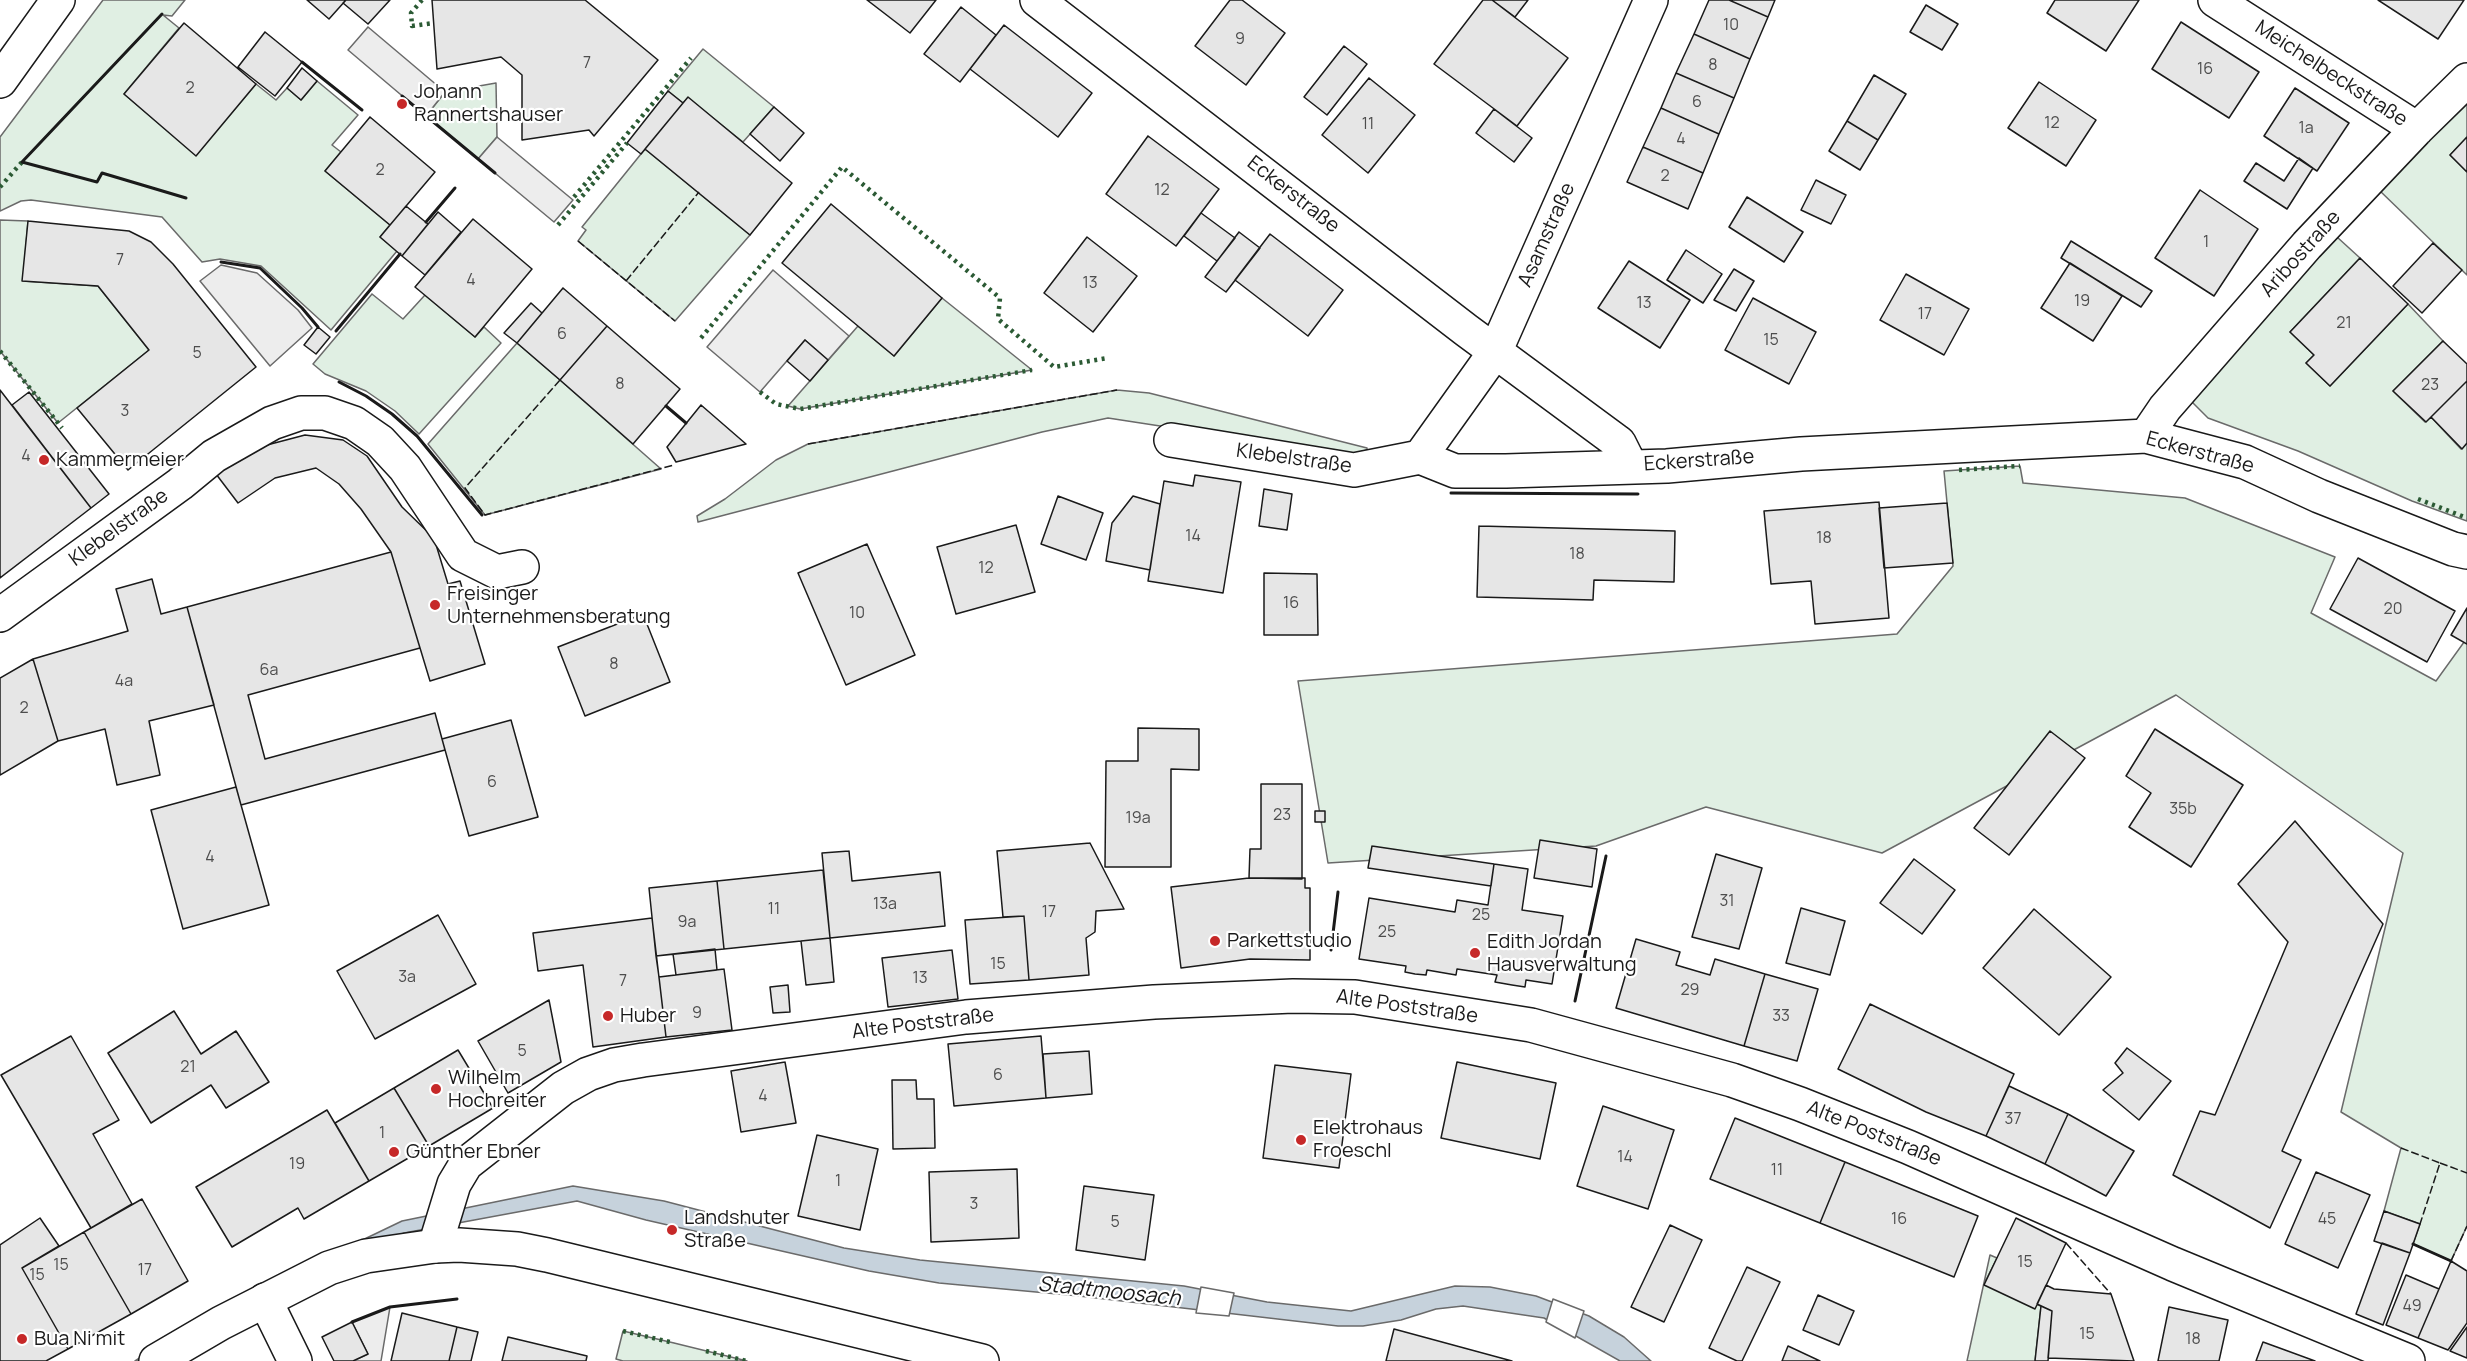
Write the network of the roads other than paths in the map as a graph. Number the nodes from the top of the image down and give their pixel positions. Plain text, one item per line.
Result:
1 (58, 0) edge
2 (1037, 0) edge
3 (1651, 0) edge
4 (2215, 0) edge
5 (2467, 80) edge
6 (0, 81) edge
7 (2417, 129) junction
8 (1495, 352) junction
9 (2146, 436) junction
10 (1171, 440) dead end
11 (1420, 457) junction
12 (1630, 465) junction
13 (2467, 552) edge
14 (522, 567) dead end
15 (0, 615) edge
16 (435, 1245) junction
17 (265, 1300) junction
18 (156, 1361) edge
19 (295, 1361) edge
20 (982, 1361) edge
21 (2408, 1361) edge

1 - 6 street
2 - 8 street, Eckerstraße
3 - 8 street, Asamstraße
4 - 7 street, Meichelbeckstraße
5 - 7 street, Aribostraße
7 - 9 street, Aribostraße
8 - 11 street, Asamstraße
8 - 12 street, Eckerstraße
9 - 12 street, Eckerstraße
9 - 13 street, Eckerstraße
10 - 11 street, Klebelstraße
11 - 12 street
14 - 15 street, Klebelstraße
16 - 17 street
16 - 20 street
16 - 21 street, Alte Poststraße
17 - 18 street
17 - 19 street

